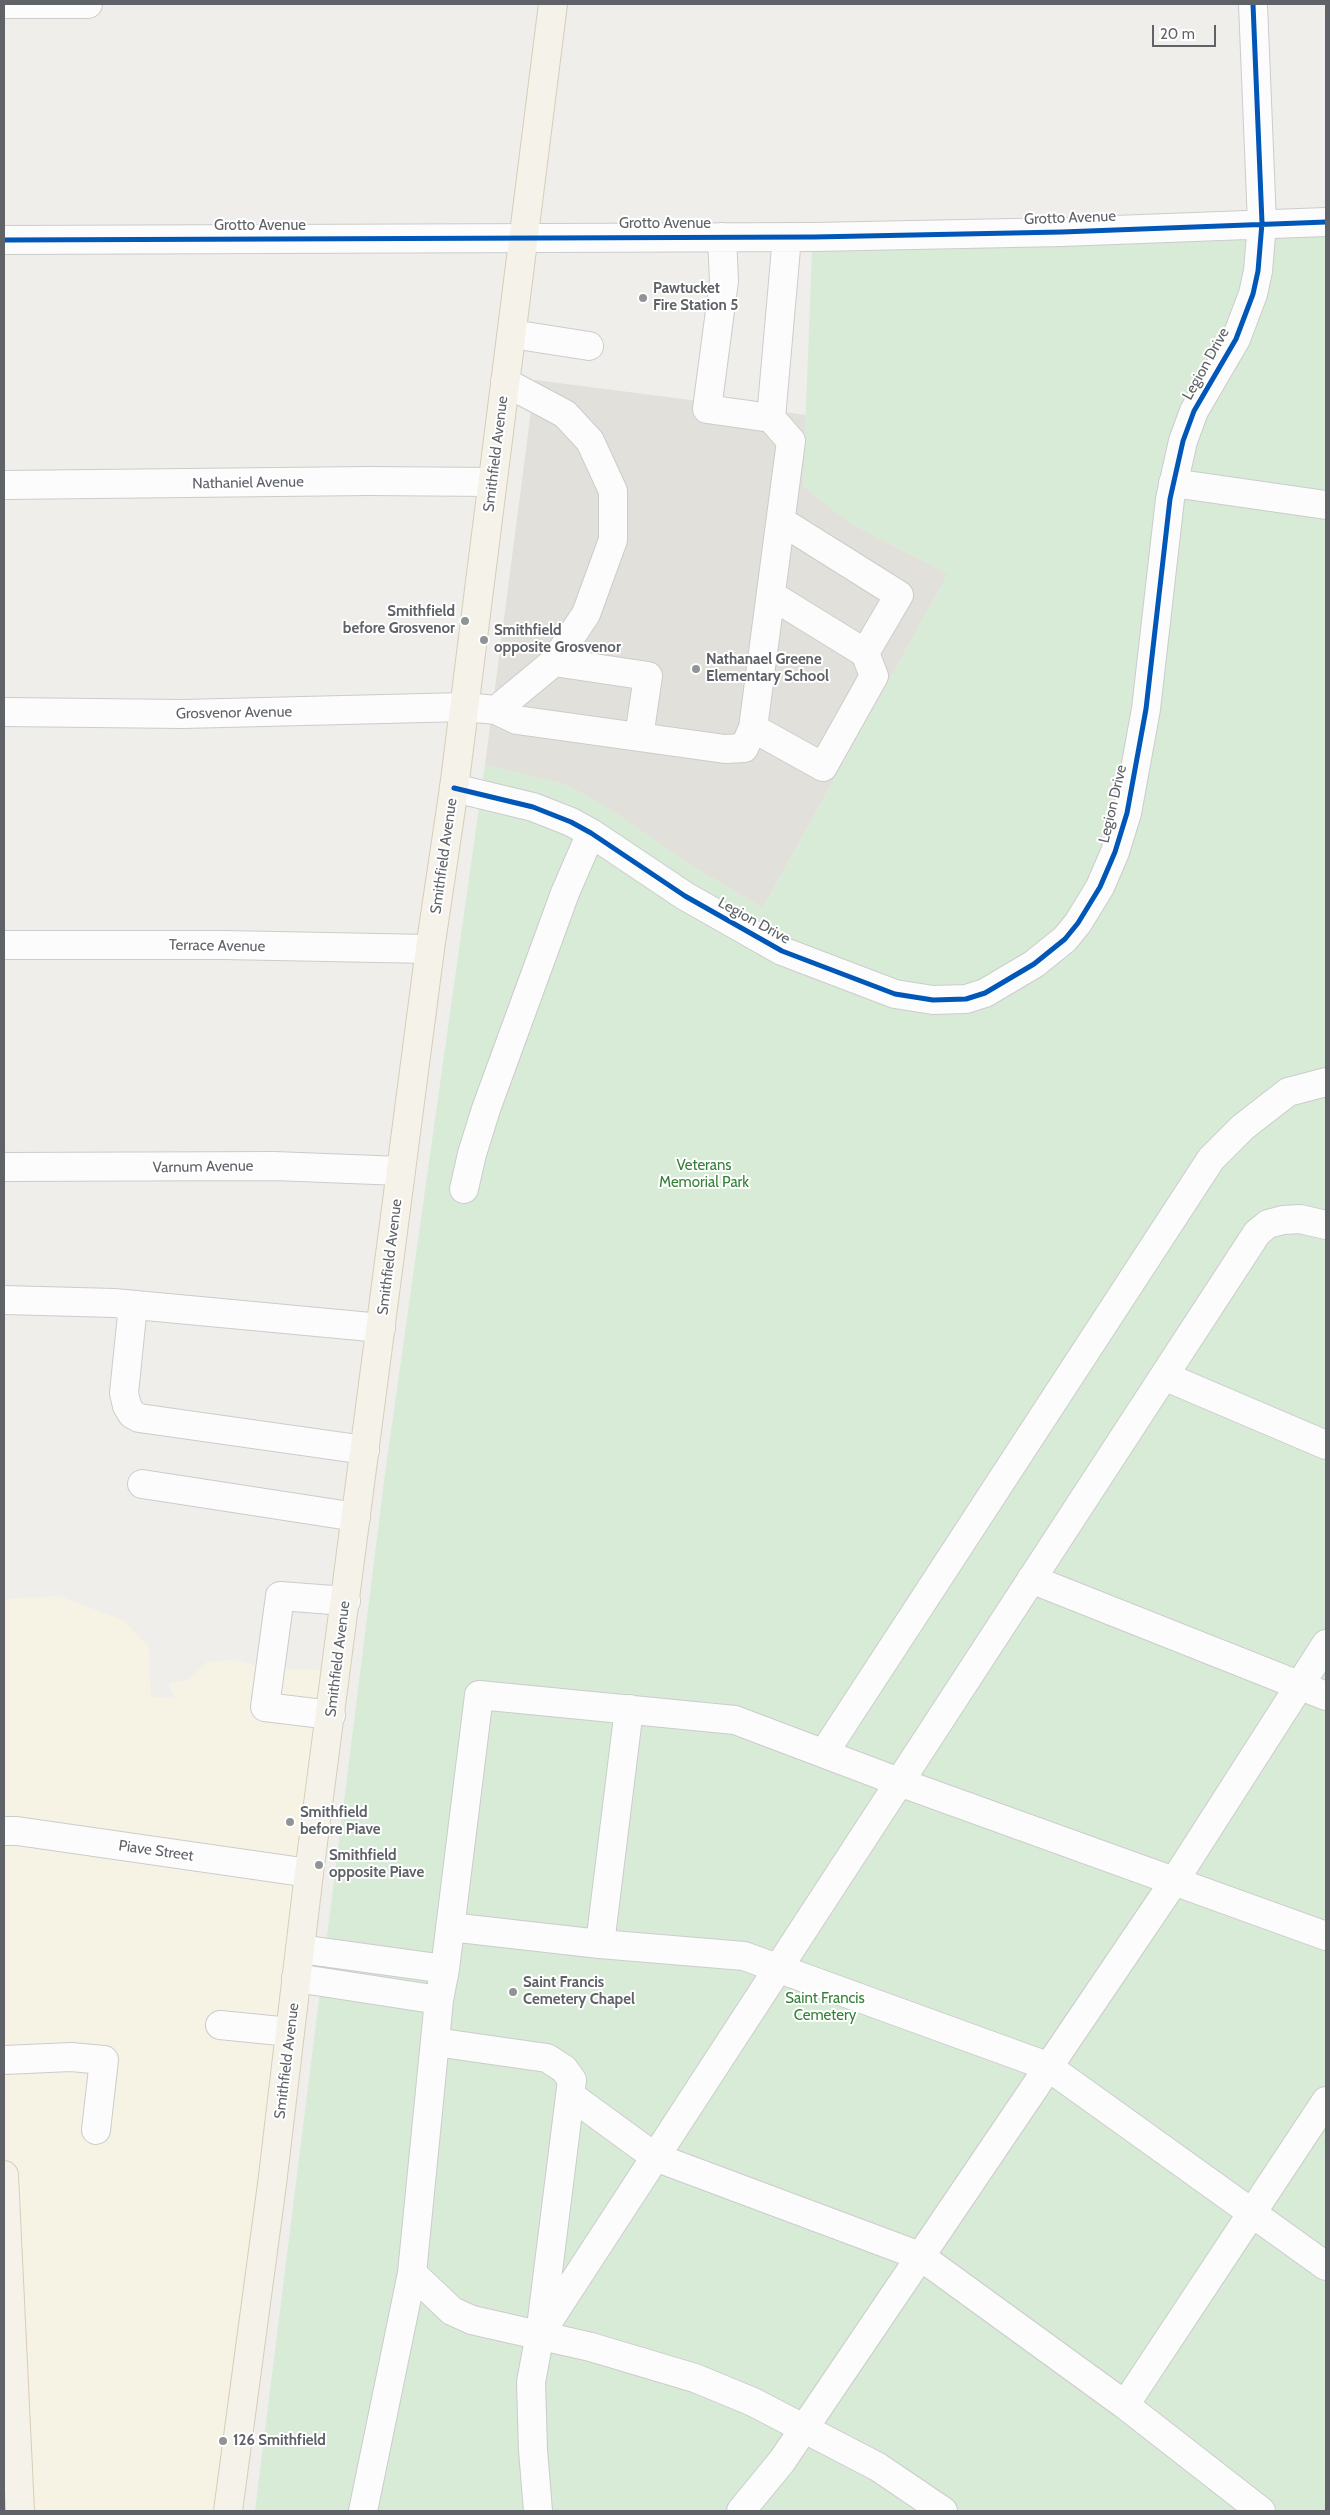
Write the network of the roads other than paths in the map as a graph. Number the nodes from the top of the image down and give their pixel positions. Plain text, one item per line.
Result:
1 (4, 4) edge
2 (88, 4) edge
3 (553, 4) edge
4 (1252, 4) edge
5 (1326, 222) edge
6 (1262, 223) junction
7 (523, 237) junction
8 (722, 237) junction
9 (787, 237) junction
10 (4, 240) edge
11 (512, 334) junction
12 (589, 346) dead end
13 (505, 382) junction
14 (771, 418) junction
15 (492, 482) junction
16 (1173, 483) junction
17 (4, 484) edge
18 (1326, 505) edge
19 (780, 521) junction
20 (771, 595) junction
21 (865, 653) junction
22 (554, 662) junction
23 (464, 706) junction
24 (496, 710) junction
25 (4, 712) edge
26 (753, 728) junction
27 (639, 737) junction
28 (454, 788) junction
29 (591, 833) junction
30 (4, 945) edge
31 (430, 949) junction
32 (1326, 1082) edge
33 (4, 1167) edge
34 (401, 1172) junction
35 (464, 1189) dead end
36 (1326, 1225) edge
37 (4, 1300) edge
38 (133, 1305) junction
39 (381, 1328) junction
40 (1164, 1376) junction
41 (1326, 1445) edge
42 (365, 1450) junction
43 (142, 1484) dead end
44 (356, 1516) junction
45 (1031, 1579) junction
46 (346, 1601) junction
47 (1326, 1644) edge
48 (1299, 1685) junction
49 (1326, 1696) edge
50 (629, 1709) junction
51 (331, 1715) junction
52 (824, 1753) junction
53 (899, 1782) junction
54 (4, 1831) edge
55 (309, 1873) junction
56 (1175, 1880) junction
57 (450, 1927) junction
58 (1326, 1936) edge
59 (600, 1944) junction
60 (300, 1949) junction
61 (778, 1968) junction
62 (445, 1969) junction
63 (296, 1978) junction
64 (439, 2000) junction
65 (220, 2025) dead end
66 (290, 2032) junction
67 (435, 2042) junction
68 (4, 2060) edge
69 (1047, 2066) junction
70 (570, 2095) junction
71 (1326, 2101) edge
72 (96, 2130) dead end
73 (655, 2157) junction
74 (4, 2175) edge
75 (1253, 2214) junction
76 (920, 2256) junction
77 (1326, 2266) edge
78 (412, 2273) junction
79 (540, 2334) junction
80 (1125, 2405) junction
81 (10, 2420) edge
82 (804, 2427) junction
83 (370, 2505) edge
84 (20, 2511) edge
85 (228, 2511) edge
86 (538, 2511) edge
87 (741, 2511) edge
88 (943, 2511) edge
89 (1261, 2511) edge

1 - 2 street
3 - 7 main road, Smithfield Avenue
4 - 6 street, Legion Drive
5 - 6 street, Grotto Avenue
6 - 9 street, Grotto Avenue
6 - 16 street, Legion Drive
7 - 8 street, Grotto Avenue
7 - 10 street, Grotto Avenue
7 - 11 main road, Smithfield Avenue
8 - 9 street, Grotto Avenue
8 - 14 street
9 - 14 street
11 - 12 street
11 - 13 main road, Smithfield Avenue
13 - 15 main road, Smithfield Avenue
13 - 22 street
14 - 19 street
15 - 17 street, Nathaniel Avenue
15 - 23 main road, Smithfield Avenue
16 - 18 street
16 - 29 street, Legion Drive
19 - 20 street
19 - 21 street
20 - 21 street
20 - 26 street
21 - 26 street
22 - 24 street
22 - 27 street
23 - 24 street, Grosvenor Avenue
23 - 25 street, Grosvenor Avenue
23 - 28 main road, Smithfield Avenue
24 - 27 street, Grosvenor Avenue
26 - 27 street, Grosvenor Avenue
28 - 29 street, Legion Drive
28 - 31 main road, Smithfield Avenue
29 - 35 street
30 - 31 street, Terrace Avenue
31 - 34 main road, Smithfield Avenue
32 - 52 street
33 - 34 street, Varnum Avenue
34 - 39 main road, Smithfield Avenue
36 - 40 street
37 - 38 street
38 - 39 street
38 - 42 street
39 - 42 main road, Smithfield Avenue
40 - 41 street
40 - 45 street
42 - 44 main road, Smithfield Avenue
43 - 44 street
44 - 46 main road, Smithfield Avenue
45 - 48 street
45 - 53 street
46 - 51 main road, Smithfield Avenue
46 - 51 street
47 - 48 street
48 - 49 street
48 - 56 street
50 - 52 street
50 - 57 street
50 - 59 street
51 - 55 main road, Smithfield Avenue
52 - 53 street
53 - 56 street
53 - 61 street
54 - 55 street, Piave Street
55 - 60 main road, Smithfield Avenue
56 - 58 street
56 - 69 street
57 - 59 street
57 - 62 street
59 - 61 street
60 - 62 street
60 - 63 main road, Smithfield Avenue
61 - 69 street
61 - 73 street
62 - 64 street
63 - 64 street
63 - 66 main road, Smithfield Avenue
64 - 67 street
65 - 66 street
66 - 85 main road, Smithfield Avenue
67 - 70 street
67 - 78 street
68 - 72 street
69 - 75 street
69 - 76 street
70 - 73 street
70 - 79 street
71 - 75 street
73 - 76 street
73 - 79 street
74 - 81 main road
75 - 77 street
75 - 80 street
76 - 80 street
76 - 82 street
78 - 79 street
78 - 83 street
79 - 82 street
79 - 86 street
80 - 89 street
81 - 84 main road
82 - 87 street
82 - 88 street

